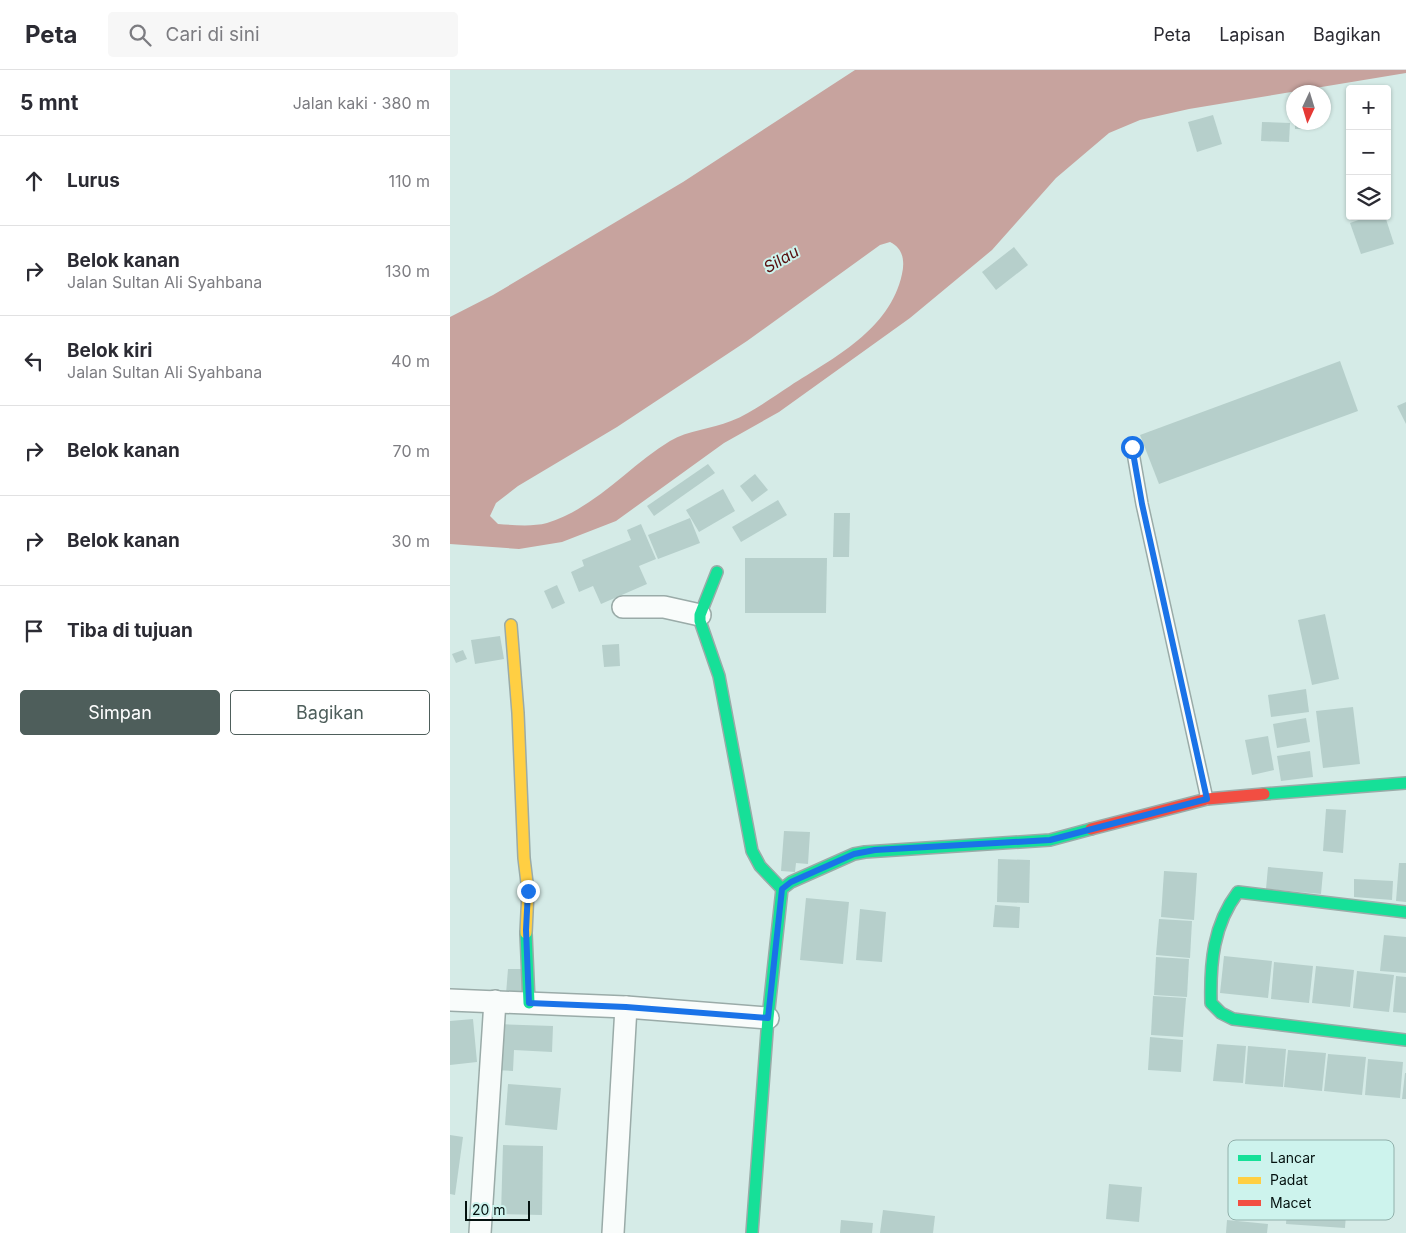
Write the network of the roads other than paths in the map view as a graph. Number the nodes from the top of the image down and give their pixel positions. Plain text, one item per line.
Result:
1 (1132, 447) dead end
2 (717, 572) dead end
3 (623, 607) dead end
4 (700, 615) junction
5 (511, 625) dead end
6 (1406, 783) edge
7 (1207, 799) junction
8 (782, 889) junction
9 (1406, 912) edge
10 (450, 1000) edge
11 (495, 1001) junction
12 (529, 1003) junction
13 (626, 1007) junction
14 (768, 1018) junction
15 (1406, 1040) edge
16 (480, 1233) edge
17 (613, 1233) edge
18 (752, 1233) edge

1 - 7 lane
2 - 4 street
3 - 4 street
4 - 8 street
5 - 12 street
6 - 7 street
7 - 8 street
8 - 14 street
9 - 15 street
10 - 11 street
11 - 12 street
11 - 16 street
12 - 13 street
13 - 14 street
13 - 17 street
14 - 18 street

